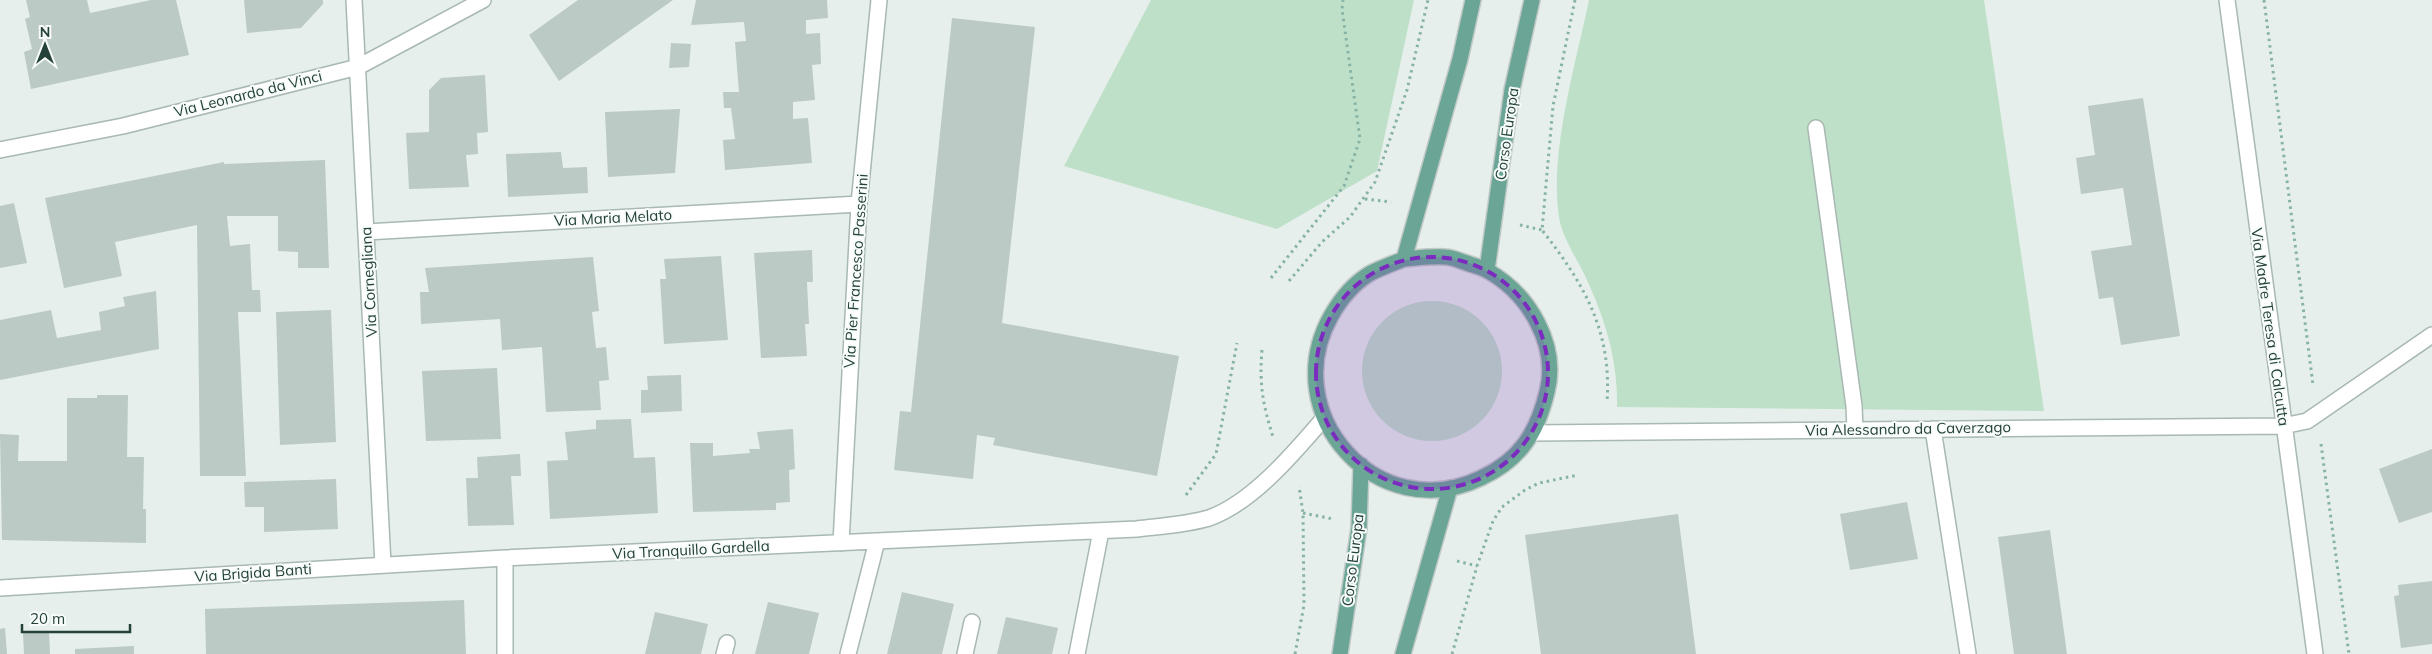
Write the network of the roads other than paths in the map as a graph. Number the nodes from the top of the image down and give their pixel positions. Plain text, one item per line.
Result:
1 (354, 0) edge
2 (483, 0) edge
3 (879, 0) edge
4 (1473, 0) edge
5 (1532, 0) edge
6 (2227, 0) edge
7 (358, 67) junction
8 (1816, 128) dead end
9 (0, 150) edge
10 (859, 204) junction
11 (366, 232) junction
12 (1404, 259) junction
13 (1487, 270) junction
14 (2432, 335) edge
15 (1324, 418) junction
16 (2283, 426) junction
17 (1933, 429) junction
18 (1855, 430) junction
19 (1532, 433) junction
20 (1361, 465) junction
21 (1450, 488) junction
22 (1101, 531) junction
23 (877, 541) junction
24 (841, 543) junction
25 (505, 558) junction
26 (383, 565) junction
27 (0, 588) edge
28 (972, 622) dead end
29 (505, 654) edge
30 (848, 654) edge
31 (965, 654) edge
32 (1077, 654) edge
33 (1340, 654) edge
34 (1403, 654) edge
35 (1968, 654) edge
36 (2315, 654) edge

1 - 7 street, Via Cornegliana
2 - 7 street, Via Leonardo da Vinci
3 - 10 street, Via Pier Francesco Passerini
4 - 12 main road
5 - 13 main road, Corso Europa
6 - 16 street, Via Madre Teresa di Calcutta
7 - 9 street, Via Leonardo da Vinci
7 - 11 street, Via Cornegliana
8 - 18 street
10 - 11 street, Via Maria Melato
10 - 24 street, Via Pier Francesco Passerini
11 - 26 street, Via Cornegliana
12 - 13 main road
12 - 15 main road
13 - 19 main road
14 - 16 street
15 - 20 main road
15 - 22 street, Via Tranquillo Gardella
16 - 17 street, Via Alessandro da Caverzago
16 - 36 street, Via Madre Teresa di Calcutta
17 - 18 street, Via Alessandro da Caverzago
17 - 35 street
18 - 19 street, Via Alessandro da Caverzago
19 - 21 main road
20 - 21 main road
20 - 33 main road, Corso Europa
21 - 34 main road
22 - 23 street, Via Tranquillo Gardella
22 - 32 street
23 - 24 street, Via Tranquillo Gardella
23 - 30 street
24 - 25 street, Via Tranquillo Gardella
25 - 26 street, Via Brigida Banti
25 - 29 street
26 - 27 street, Via Brigida Banti
28 - 31 street

